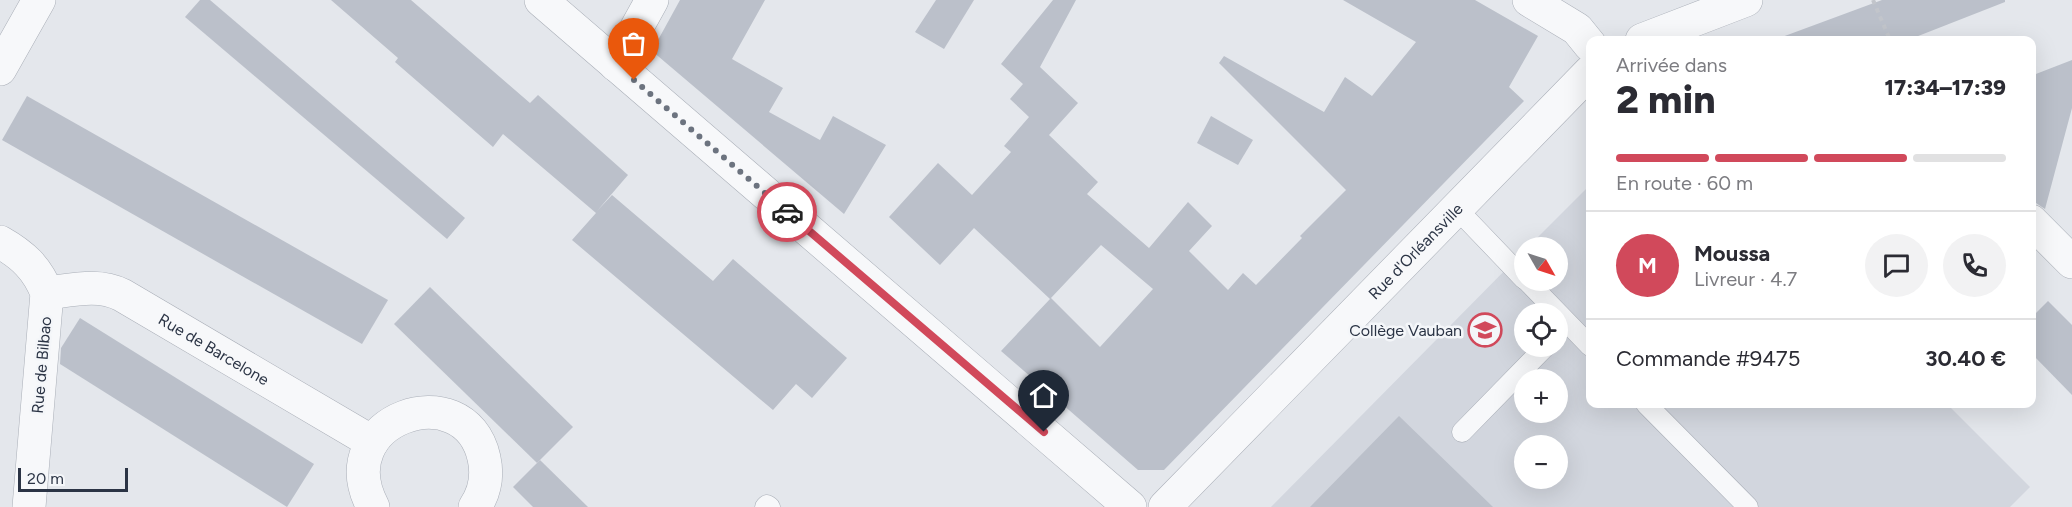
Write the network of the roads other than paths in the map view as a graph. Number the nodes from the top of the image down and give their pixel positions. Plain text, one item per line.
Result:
1 (39, 0) edge
2 (541, 0) edge
3 (652, 0) edge
4 (1530, 0) edge
5 (1746, 0) edge
6 (1652, 36) edge
7 (1586, 41) edge
8 (616, 65) junction
9 (0, 69) edge
10 (1586, 76) edge
11 (1456, 208) junction
12 (2036, 226) edge
13 (0, 242) edge
14 (2072, 262) edge
15 (1514, 269) edge
16 (1533, 291) edge
17 (47, 293) junction
18 (1542, 303) edge
19 (1568, 333) edge
20 (1586, 344) edge
21 (1535, 357) edge
22 (1650, 408) edge
23 (1462, 432) dead end
24 (372, 442) junction
25 (29, 507) edge
26 (373, 507) edge
27 (476, 507) edge
28 (765, 507) edge
29 (770, 507) edge
30 (1130, 507) edge
31 (1165, 507) edge
32 (1748, 507) edge

1 - 9 street
2 - 8 street
3 - 8 street
4 - 7 street
5 - 6 street
8 - 30 street
10 - 11 street, Rue d'Orléansville
11 - 15 lane
11 - 31 street, Rue d'Orléansville
12 - 14 street
13 - 17 street, Rue de Bilbao
16 - 18 lane
17 - 24 street, Rue de Barcelone
17 - 25 street, Rue de Bilbao
19 - 20 lane
21 - 23 lane
22 - 32 lane
24 - 26 street
24 - 27 street
28 - 29 lane

